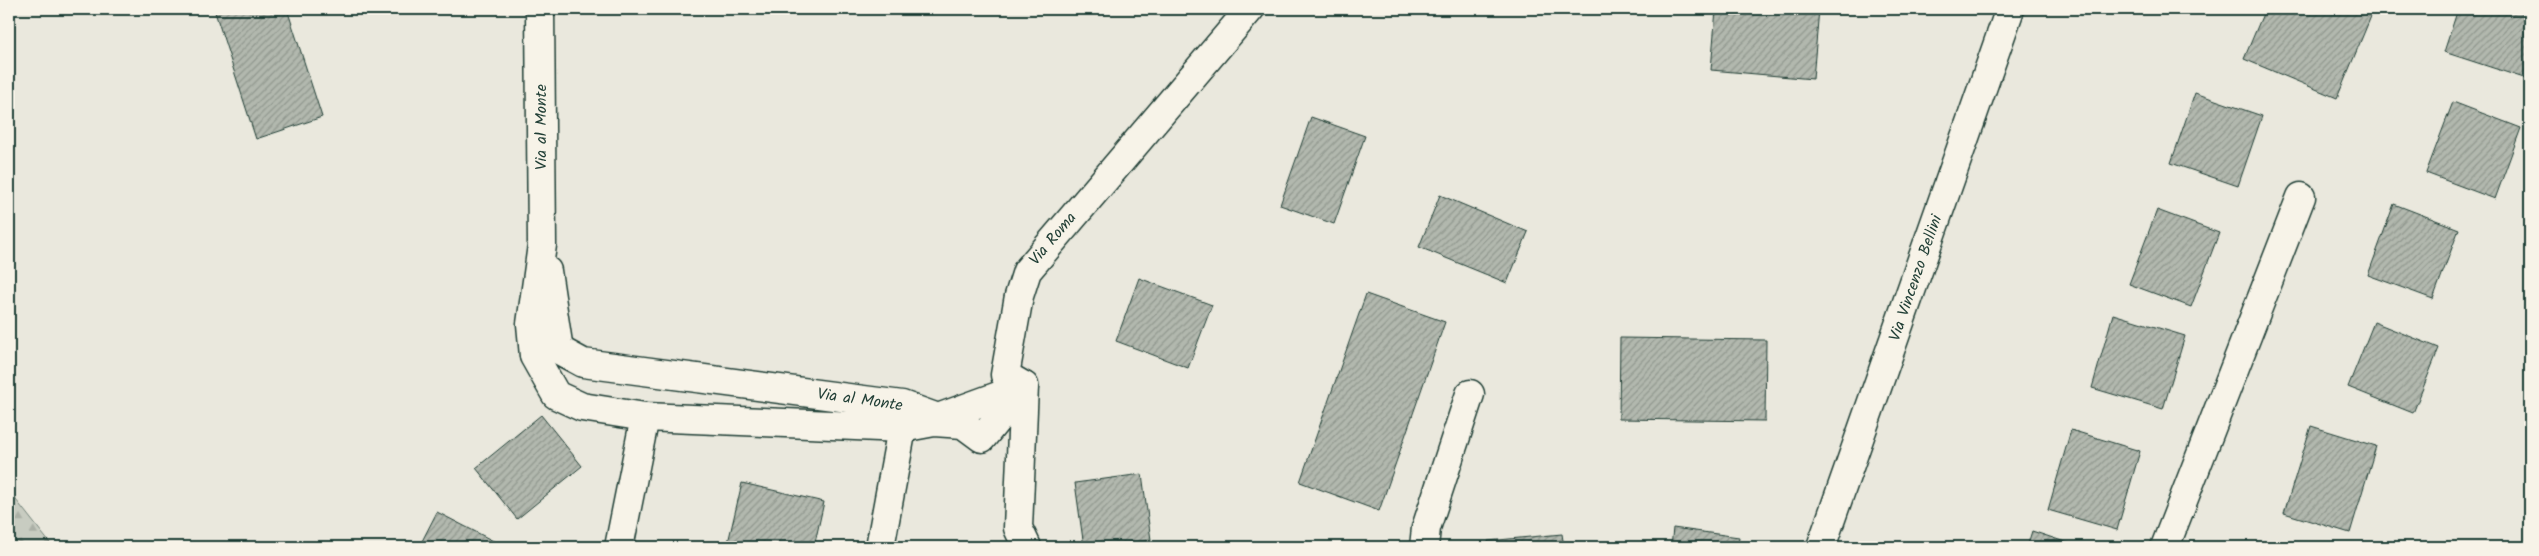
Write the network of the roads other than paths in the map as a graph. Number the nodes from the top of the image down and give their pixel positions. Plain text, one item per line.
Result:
1 (540, 9) edge
2 (1250, 9) edge
3 (2010, 9) edge
4 (2302, 197) dead end
5 (542, 245) junction
6 (583, 363) junction
7 (546, 380) junction
8 (1024, 386) junction
9 (1470, 394) dead end
10 (646, 417) junction
11 (902, 428) junction
12 (619, 547) edge
13 (880, 547) edge
14 (1027, 547) edge
15 (1424, 547) edge
16 (1821, 547) edge
17 (2165, 547) edge

1 - 5 street, Via al Monte
2 - 8 street, Via Roma
3 - 16 street, Via Vincenzo Bellini
4 - 17 street
5 - 6 street, Via al Monte
5 - 7 street, Via al Monte
6 - 7 street
6 - 8 street, Via al Monte
7 - 10 street, Via al Monte
8 - 11 street, Via al Monte
8 - 14 street
9 - 15 street
10 - 11 street, Via al Monte
10 - 12 street
11 - 13 street

